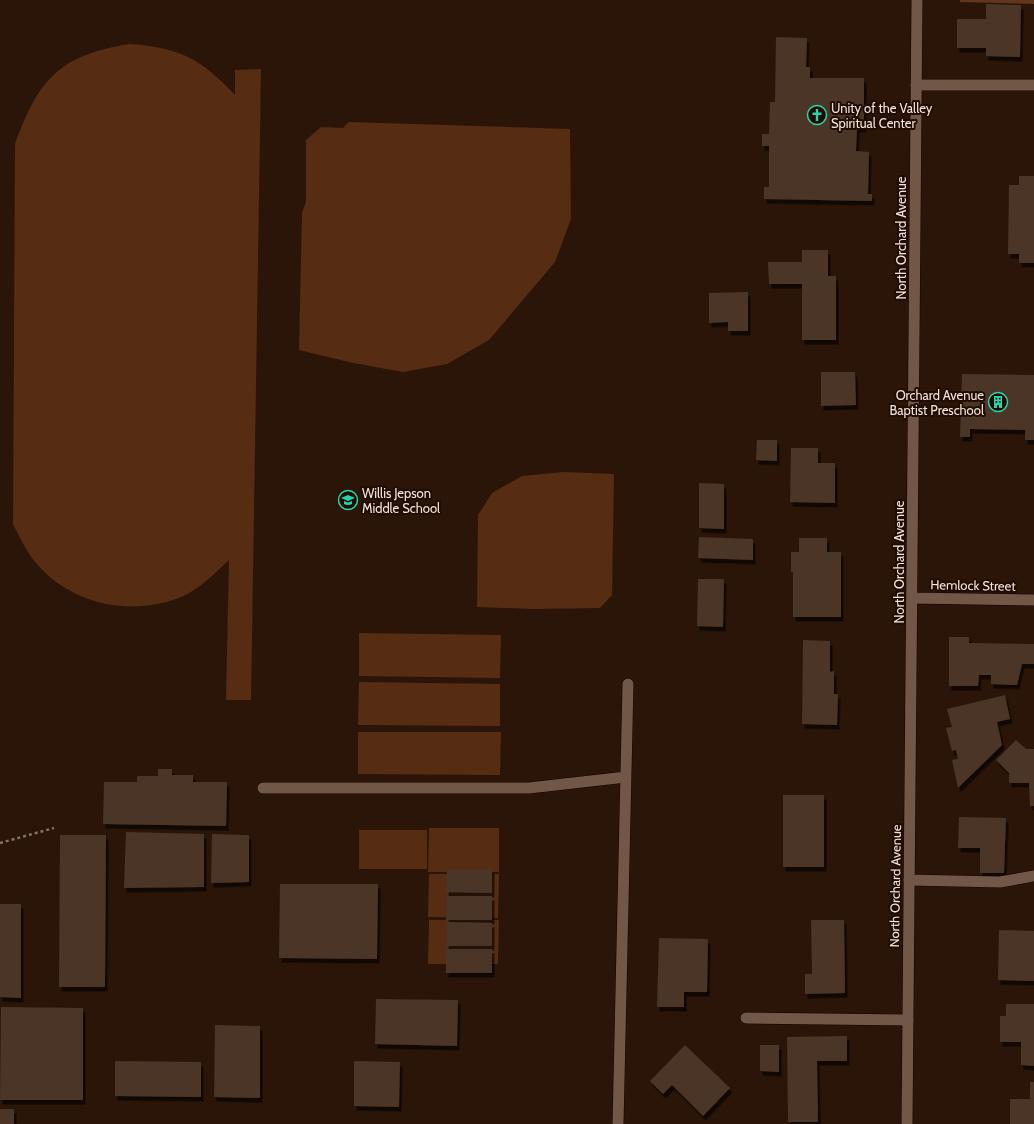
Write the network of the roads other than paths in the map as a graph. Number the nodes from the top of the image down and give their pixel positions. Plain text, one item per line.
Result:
1 (917, 0) edge
2 (916, 85) junction
3 (1034, 85) edge
4 (912, 598) junction
5 (1034, 600) edge
6 (628, 684) dead end
7 (626, 777) junction
8 (263, 788) dead end
9 (1034, 876) edge
10 (909, 880) junction
11 (746, 1018) dead end
12 (908, 1020) junction
13 (618, 1124) edge
14 (906, 1124) edge

1 - 2 street, North Orchard Avenue
2 - 3 street
2 - 4 street, North Orchard Avenue
4 - 5 street, Hemlock Street
4 - 10 street, North Orchard Avenue
6 - 7 street
7 - 8 street
7 - 13 street
9 - 10 street
10 - 12 street, North Orchard Avenue
11 - 12 street
12 - 14 street, North Orchard Avenue

